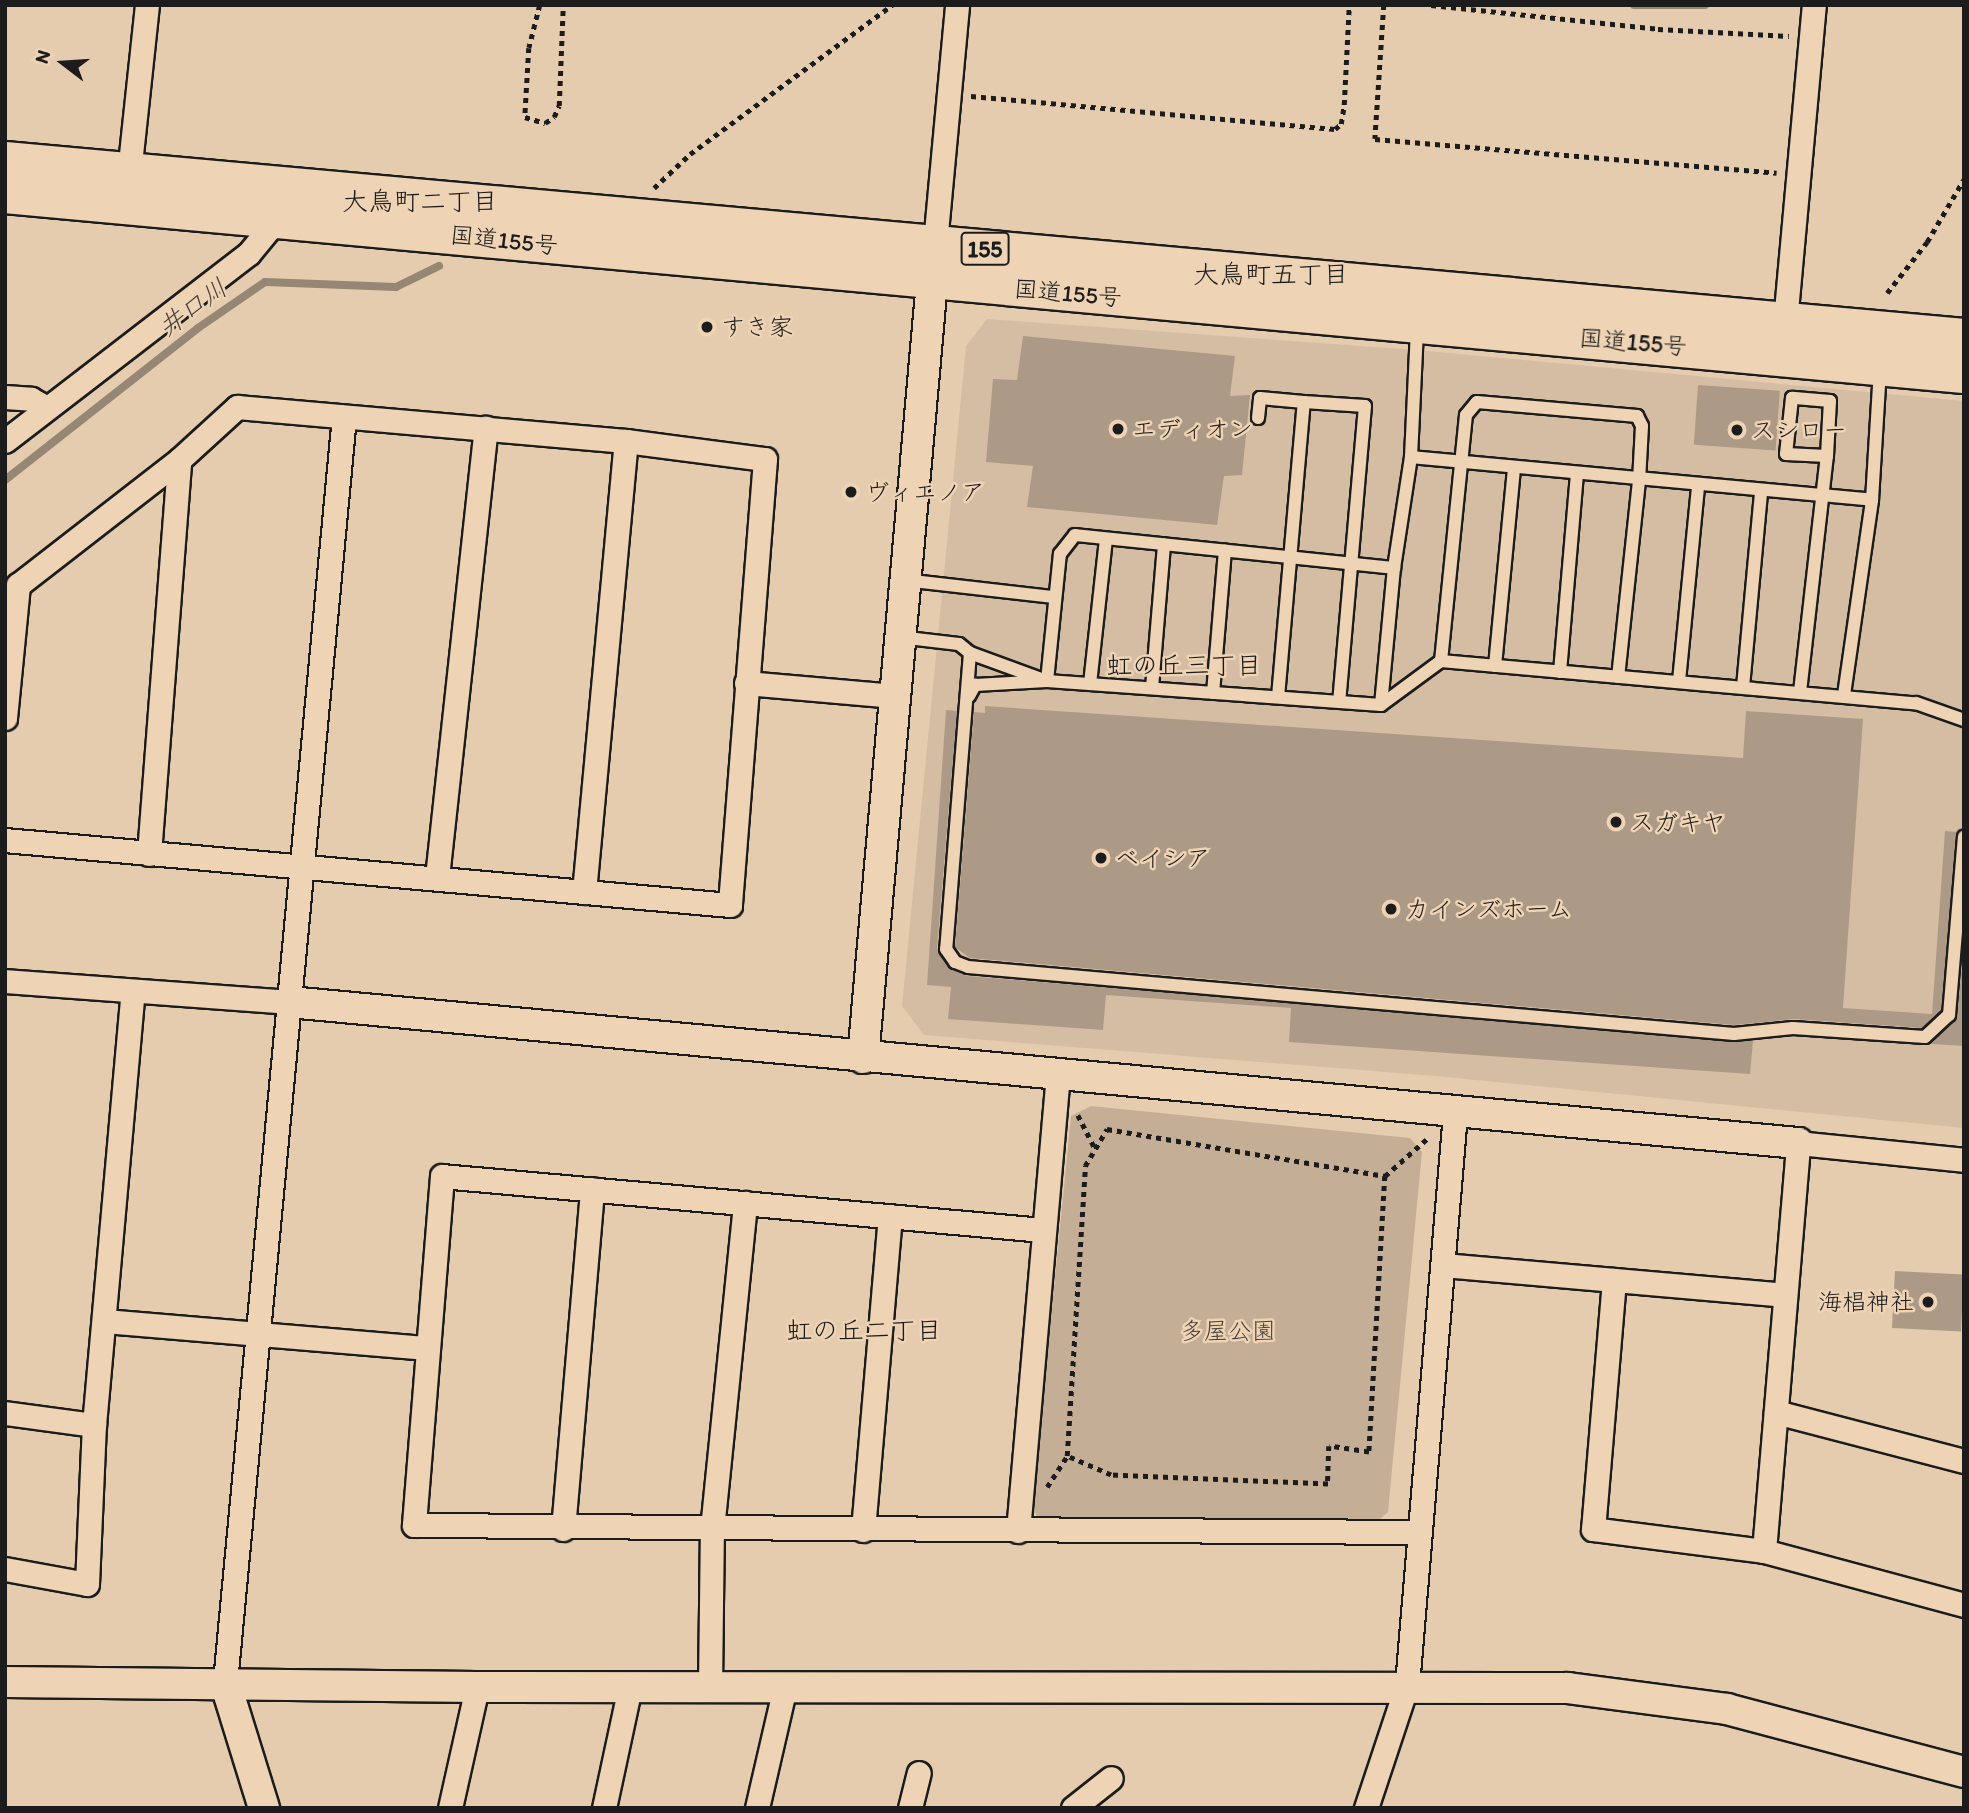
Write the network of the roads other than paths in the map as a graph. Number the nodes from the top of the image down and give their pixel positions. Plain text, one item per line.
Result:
1 (147, 5) edge
2 (957, 5) edge
3 (1814, 5) edge
4 (5, 162) edge
5 (129, 173) junction
6 (5, 194) edge
7 (278, 218) junction
8 (933, 263) junction
9 (1417, 322) junction
10 (1784, 322) junction
11 (1964, 338) edge
12 (1880, 365) junction
13 (1964, 374) edge
14 (5, 397) edge
15 (1304, 401) junction
16 (47, 408) junction
17 (344, 416) junction
18 (1258, 418) dead end
19 (486, 428) junction
20 (626, 441) junction
21 (5, 442) edge
22 (1827, 456) junction
23 (1411, 457) junction
24 (178, 460) junction
25 (1459, 464) junction
26 (1514, 470) junction
27 (1577, 475) junction
28 (1639, 481) junction
29 (1698, 487) junction
30 (1761, 493) junction
31 (1822, 493) junction
32 (1872, 500) junction
33 (1106, 539) junction
34 (1164, 544) junction
35 (1225, 551) junction
36 (1289, 557) junction
37 (1351, 564) junction
38 (1394, 568) junction
39 (12, 578) edge
40 (904, 580) junction
41 (1054, 597) junction
42 (899, 637) junction
43 (970, 653) junction
44 (1441, 662) junction
45 (1495, 666) junction
46 (1560, 672) junction
47 (1618, 677) junction
48 (1047, 681) junction
49 (1678, 681) junction
50 (746, 682) junction
51 (1090, 684) junction
52 (1743, 687) junction
53 (1152, 688) junction
54 (1800, 692) junction
55 (1213, 693) junction
56 (894, 695) junction
57 (1844, 695) junction
58 (1279, 697) junction
59 (1339, 701) junction
60 (966, 703) junction
61 (1381, 705) junction
62 (5, 718) edge
63 (1964, 720) edge
64 (1964, 837) edge
65 (5, 840) edge
66 (149, 854) junction
67 (301, 868) junction
68 (437, 877) junction
69 (584, 892) junction
70 (5, 981) edge
71 (133, 992) junction
72 (289, 1002) junction
73 (863, 1058) junction
74 (1058, 1077) junction
75 (1455, 1113) junction
76 (1798, 1143) junction
77 (1964, 1160) edge
78 (592, 1189) junction
79 (745, 1203) junction
80 (890, 1216) junction
81 (1043, 1230) junction
82 (1443, 1265) junction
83 (1614, 1280) junction
84 (1784, 1295) junction
85 (104, 1321) junction
86 (259, 1336) junction
87 (425, 1349) junction
88 (1776, 1412) junction
89 (5, 1413) edge
90 (94, 1425) junction
91 (1964, 1461) edge
92 (563, 1529) junction
93 (712, 1529) junction
94 (863, 1530) junction
95 (1018, 1531) junction
96 (1419, 1532) junction
97 (1763, 1551) junction
98 (5, 1569) edge
99 (1964, 1605) edge
100 (5, 1682) edge
101 (225, 1682) junction
102 (1407, 1685) junction
103 (477, 1687) junction
104 (630, 1687) junction
105 (710, 1687) junction
106 (785, 1687) junction
107 (1964, 1772) edge
108 (919, 1773) dead end
109 (1111, 1778) dead end
110 (264, 1808) edge
111 (450, 1808) edge
112 (604, 1808) edge
113 (757, 1808) edge
114 (910, 1808) edge
115 (1073, 1808) edge
116 (1366, 1808) edge

1 - 5 street
2 - 8 street
3 - 10 street
4 - 5 highway, 国道155号 / 155
5 - 8 highway, 国道155号 / 155
6 - 7 highway, 国道155号 / 155
7 - 8 highway, 国道155号 / 155
7 - 16 street
8 - 9 highway, 国道155号 / 155
8 - 10 highway, 国道155号 / 155
8 - 40 street
9 - 12 highway, 国道155号 / 155
9 - 23 lane
10 - 11 highway, 国道155号 / 155
12 - 13 highway, 国道155号 / 155
12 - 32 lane
14 - 16 street
15 - 18 lane
15 - 36 lane
15 - 37 lane
16 - 21 street
17 - 19 street
17 - 24 street
17 - 67 street
19 - 20 street
19 - 68 street
20 - 50 street
20 - 69 street
22 - 22 lane
22 - 31 lane
23 - 25 lane
23 - 38 lane
24 - 39 street
24 - 66 street
25 - 26 lane
25 - 28 lane
25 - 44 lane
26 - 27 lane
26 - 45 lane
27 - 28 lane
27 - 46 lane
28 - 29 lane
28 - 47 lane
29 - 30 lane
29 - 49 lane
30 - 31 lane
30 - 52 lane
31 - 32 lane
31 - 54 lane
32 - 57 lane
33 - 34 lane
33 - 41 lane
33 - 51 lane
34 - 35 lane
34 - 53 lane
35 - 36 lane
35 - 55 lane
36 - 37 lane
36 - 58 lane
37 - 38 lane
37 - 59 lane
38 - 61 lane
39 - 62 street
40 - 41 lane
40 - 42 street
41 - 48 lane
42 - 43 lane
42 - 56 street
43 - 48 lane
43 - 60 lane
44 - 45 lane
44 - 61 lane
45 - 46 lane
46 - 47 lane
47 - 49 lane
48 - 51 lane
48 - 60 lane
49 - 52 lane
50 - 56 street
50 - 69 street
51 - 53 lane
52 - 54 lane
53 - 55 lane
54 - 57 lane
55 - 58 lane
56 - 73 street
57 - 63 lane
58 - 59 lane
59 - 61 lane
60 - 64 lane
65 - 66 street
66 - 67 street
67 - 68 street
67 - 72 street
68 - 69 street
70 - 71 street
71 - 72 street
71 - 85 street
72 - 73 street
72 - 86 street
73 - 74 street
74 - 75 street
74 - 81 street
75 - 76 street
75 - 82 street
76 - 77 street
76 - 84 street
78 - 79 street
78 - 87 street
78 - 92 street
79 - 80 street
79 - 93 street
80 - 81 street
80 - 94 street
81 - 95 street
82 - 83 street
82 - 96 street
83 - 84 street
83 - 97 street
84 - 88 street
85 - 86 street
85 - 90 street
86 - 87 street
86 - 101 street
87 - 92 street
88 - 91 street
88 - 97 street
89 - 90 street
90 - 98 street
92 - 93 street
93 - 94 street
93 - 105 street
94 - 95 street
95 - 96 street
96 - 102 street
97 - 99 street
100 - 101 street
101 - 103 street
101 - 110 street
102 - 106 street
102 - 107 street
102 - 116 street
103 - 104 street
103 - 111 street
104 - 105 street
104 - 112 street
105 - 106 street
106 - 113 street
108 - 114 street
109 - 115 street

